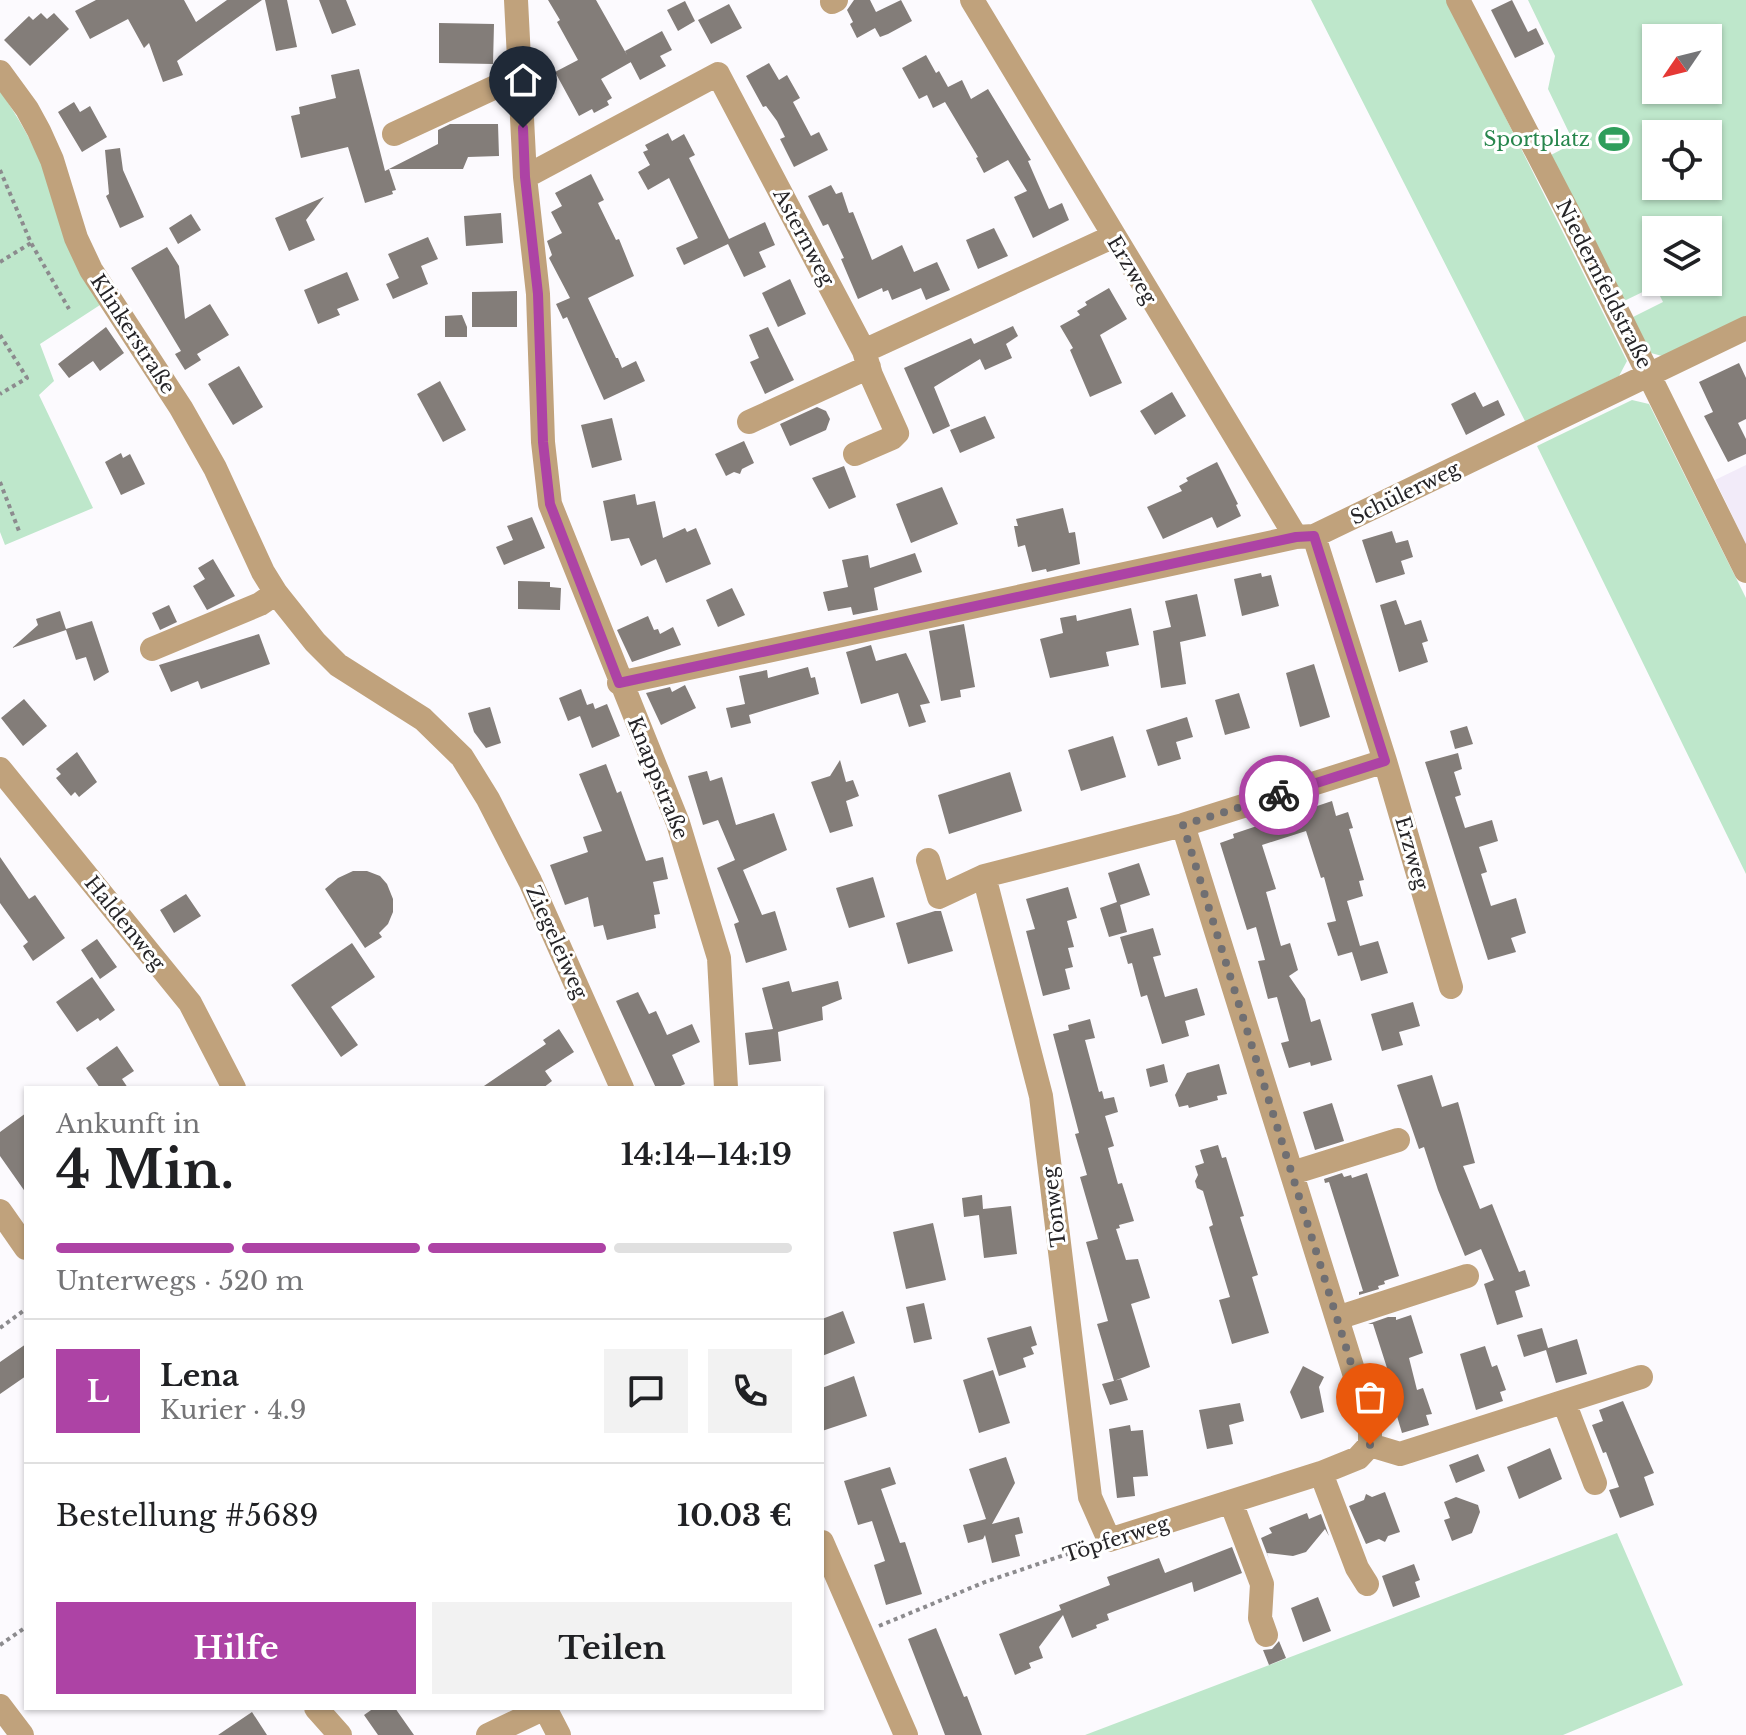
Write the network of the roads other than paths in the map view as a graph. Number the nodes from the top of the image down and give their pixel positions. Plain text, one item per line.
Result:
1 (516, 0) edge
2 (972, 0) edge
3 (1458, 0) edge
4 (0, 72) edge
5 (520, 78) junction
6 (394, 134) dead end
7 (525, 177) junction
8 (1112, 237) junction
9 (1746, 328) edge
10 (866, 359) junction
11 (1649, 375) junction
12 (749, 422) dead end
13 (855, 454) dead end
14 (1305, 537) junction
15 (1746, 571) edge
16 (276, 593) junction
17 (152, 649) dead end
18 (619, 683) junction
19 (1385, 761) junction
20 (0, 769) edge
21 (488, 799) joint
22 (1183, 825) junction
23 (928, 860) dead end
24 (984, 876) junction
25 (1451, 987) dead end
26 (233, 1086) edge
27 (621, 1086) edge
28 (726, 1086) edge
29 (1398, 1140) dead end
30 (1292, 1173) junction
31 (0, 1211) edge
32 (24, 1245) edge
33 (1467, 1276) dead end
34 (1337, 1318) junction
35 (1641, 1377) dead end
36 (1564, 1402) junction
37 (1370, 1445) junction
38 (1321, 1473) junction
39 (1595, 1483) dead end
40 (1231, 1502) junction
41 (1109, 1540) joint
42 (824, 1547) edge
43 (1367, 1584) dead end
44 (1266, 1635) dead end
45 (0, 1706) edge
46 (318, 1710) edge
47 (541, 1710) edge
48 (546, 1710) edge
49 (900, 1732) edge
50 (22, 1735) edge
51 (340, 1735) edge
52 (488, 1735) edge
53 (559, 1735) edge

1 - 5 street, Knappstraße
2 - 8 street, Erzweg
3 - 11 street, Niedernfeldstraße
4 - 16 street, Klinkerstraße
5 - 6 street
5 - 7 street, Knappstraße
7 - 10 street, Asternweg
7 - 18 street, Knappstraße
8 - 10 street
8 - 14 street, Erzweg
9 - 11 street, Schülerweg
10 - 12 street
10 - 13 street
11 - 14 street, Schülerweg
11 - 15 street, Niedernfeldstraße
14 - 18 street, Schülerweg
14 - 19 street, Erzweg
16 - 17 street
16 - 21 street, Klinkerstraße
18 - 28 street, Knappstraße
19 - 22 street
19 - 25 street, Erzweg
20 - 26 street, Haldenweg
21 - 27 street, Ziegeleiweg
22 - 24 street
22 - 30 street
23 - 24 street
24 - 41 street, Tonweg
29 - 30 street
30 - 34 street
31 - 32 street
33 - 34 street
34 - 37 street
35 - 36 street
36 - 37 street
36 - 39 street
37 - 38 street, Töpferweg
38 - 40 street, Töpferweg
38 - 43 street
40 - 41 street, Töpferweg
40 - 44 street
42 - 49 street
45 - 50 street
46 - 51 street
47 - 52 street
48 - 53 street

